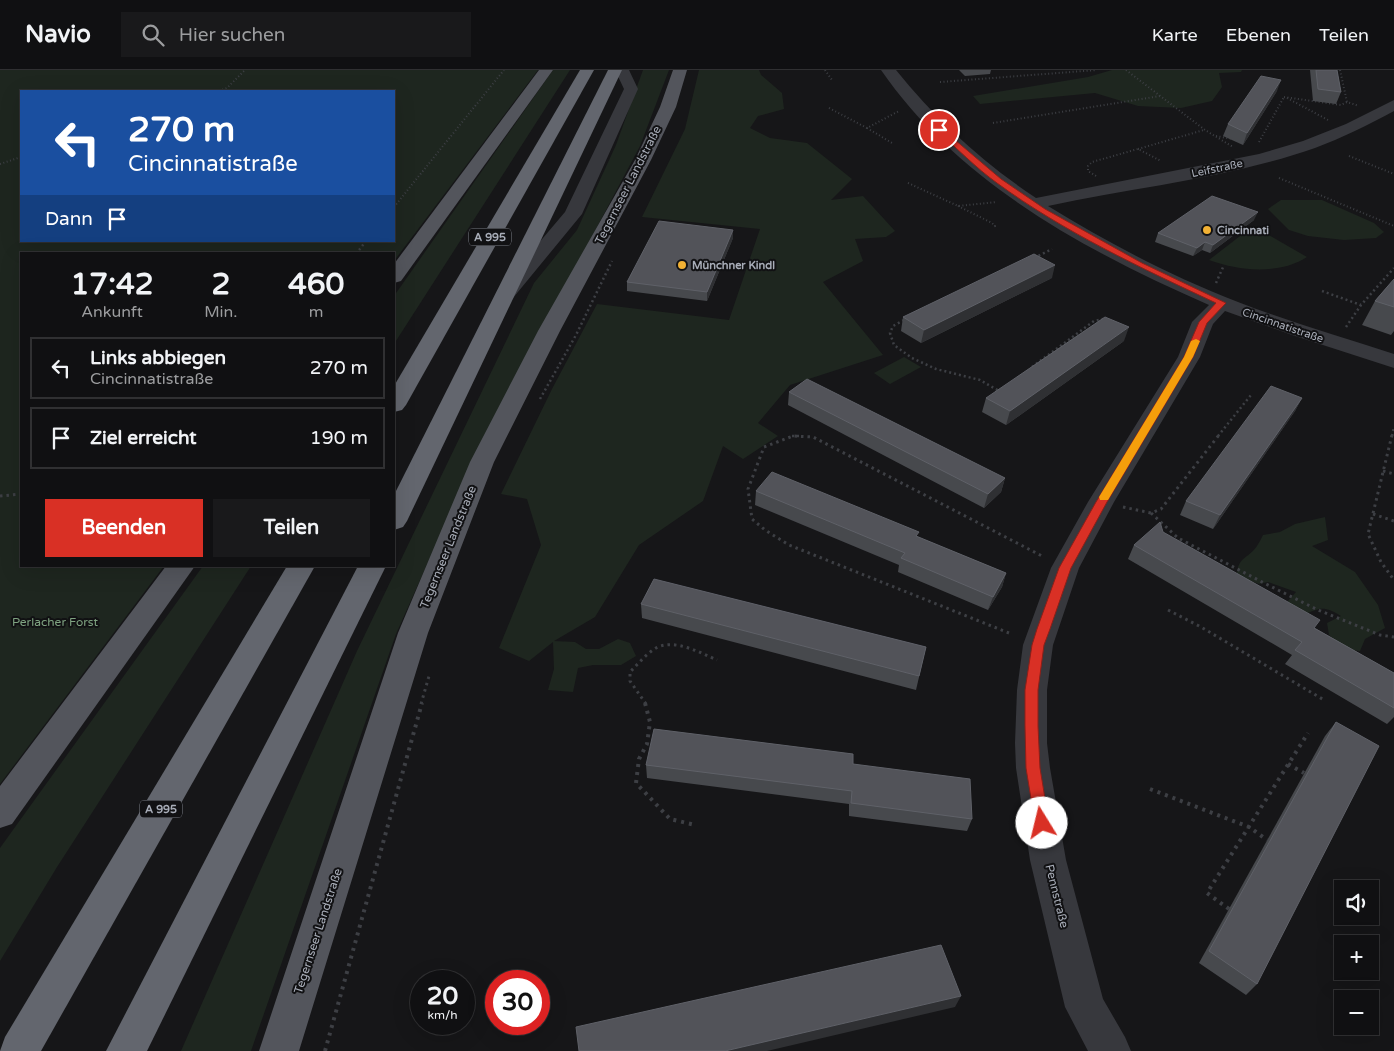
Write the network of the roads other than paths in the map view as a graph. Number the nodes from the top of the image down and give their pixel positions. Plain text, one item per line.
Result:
1 (546, 70) edge
2 (586, 70) edge
3 (615, 70) edge
4 (622, 70) edge
5 (680, 70) edge
6 (888, 70) edge
7 (1394, 105) edge
8 (1032, 204) junction
9 (395, 276) edge
10 (506, 294) junction
11 (1218, 295) junction
12 (1394, 361) edge
13 (395, 403) edge
14 (395, 519) edge
15 (180, 567) edge
16 (300, 567) edge
17 (371, 567) edge
18 (0, 813) edge
19 (19, 1051) edge
20 (126, 1051) edge
21 (279, 1051) edge
22 (1111, 1051) edge

1 - 9 main road
2 - 13 highway, A 995
3 - 10 highway, A 995
4 - 10 street
5 - 21 main road, Tegernseer Landstraße
6 - 8 street, Cincinnatistraße
7 - 8 street, Leifstraße
8 - 11 street, Cincinnatistraße
10 - 14 highway, A 995
11 - 12 street, Cincinnatistraße
11 - 22 street, Pennstraße
15 - 18 main road
16 - 19 highway, A 995
17 - 20 highway

